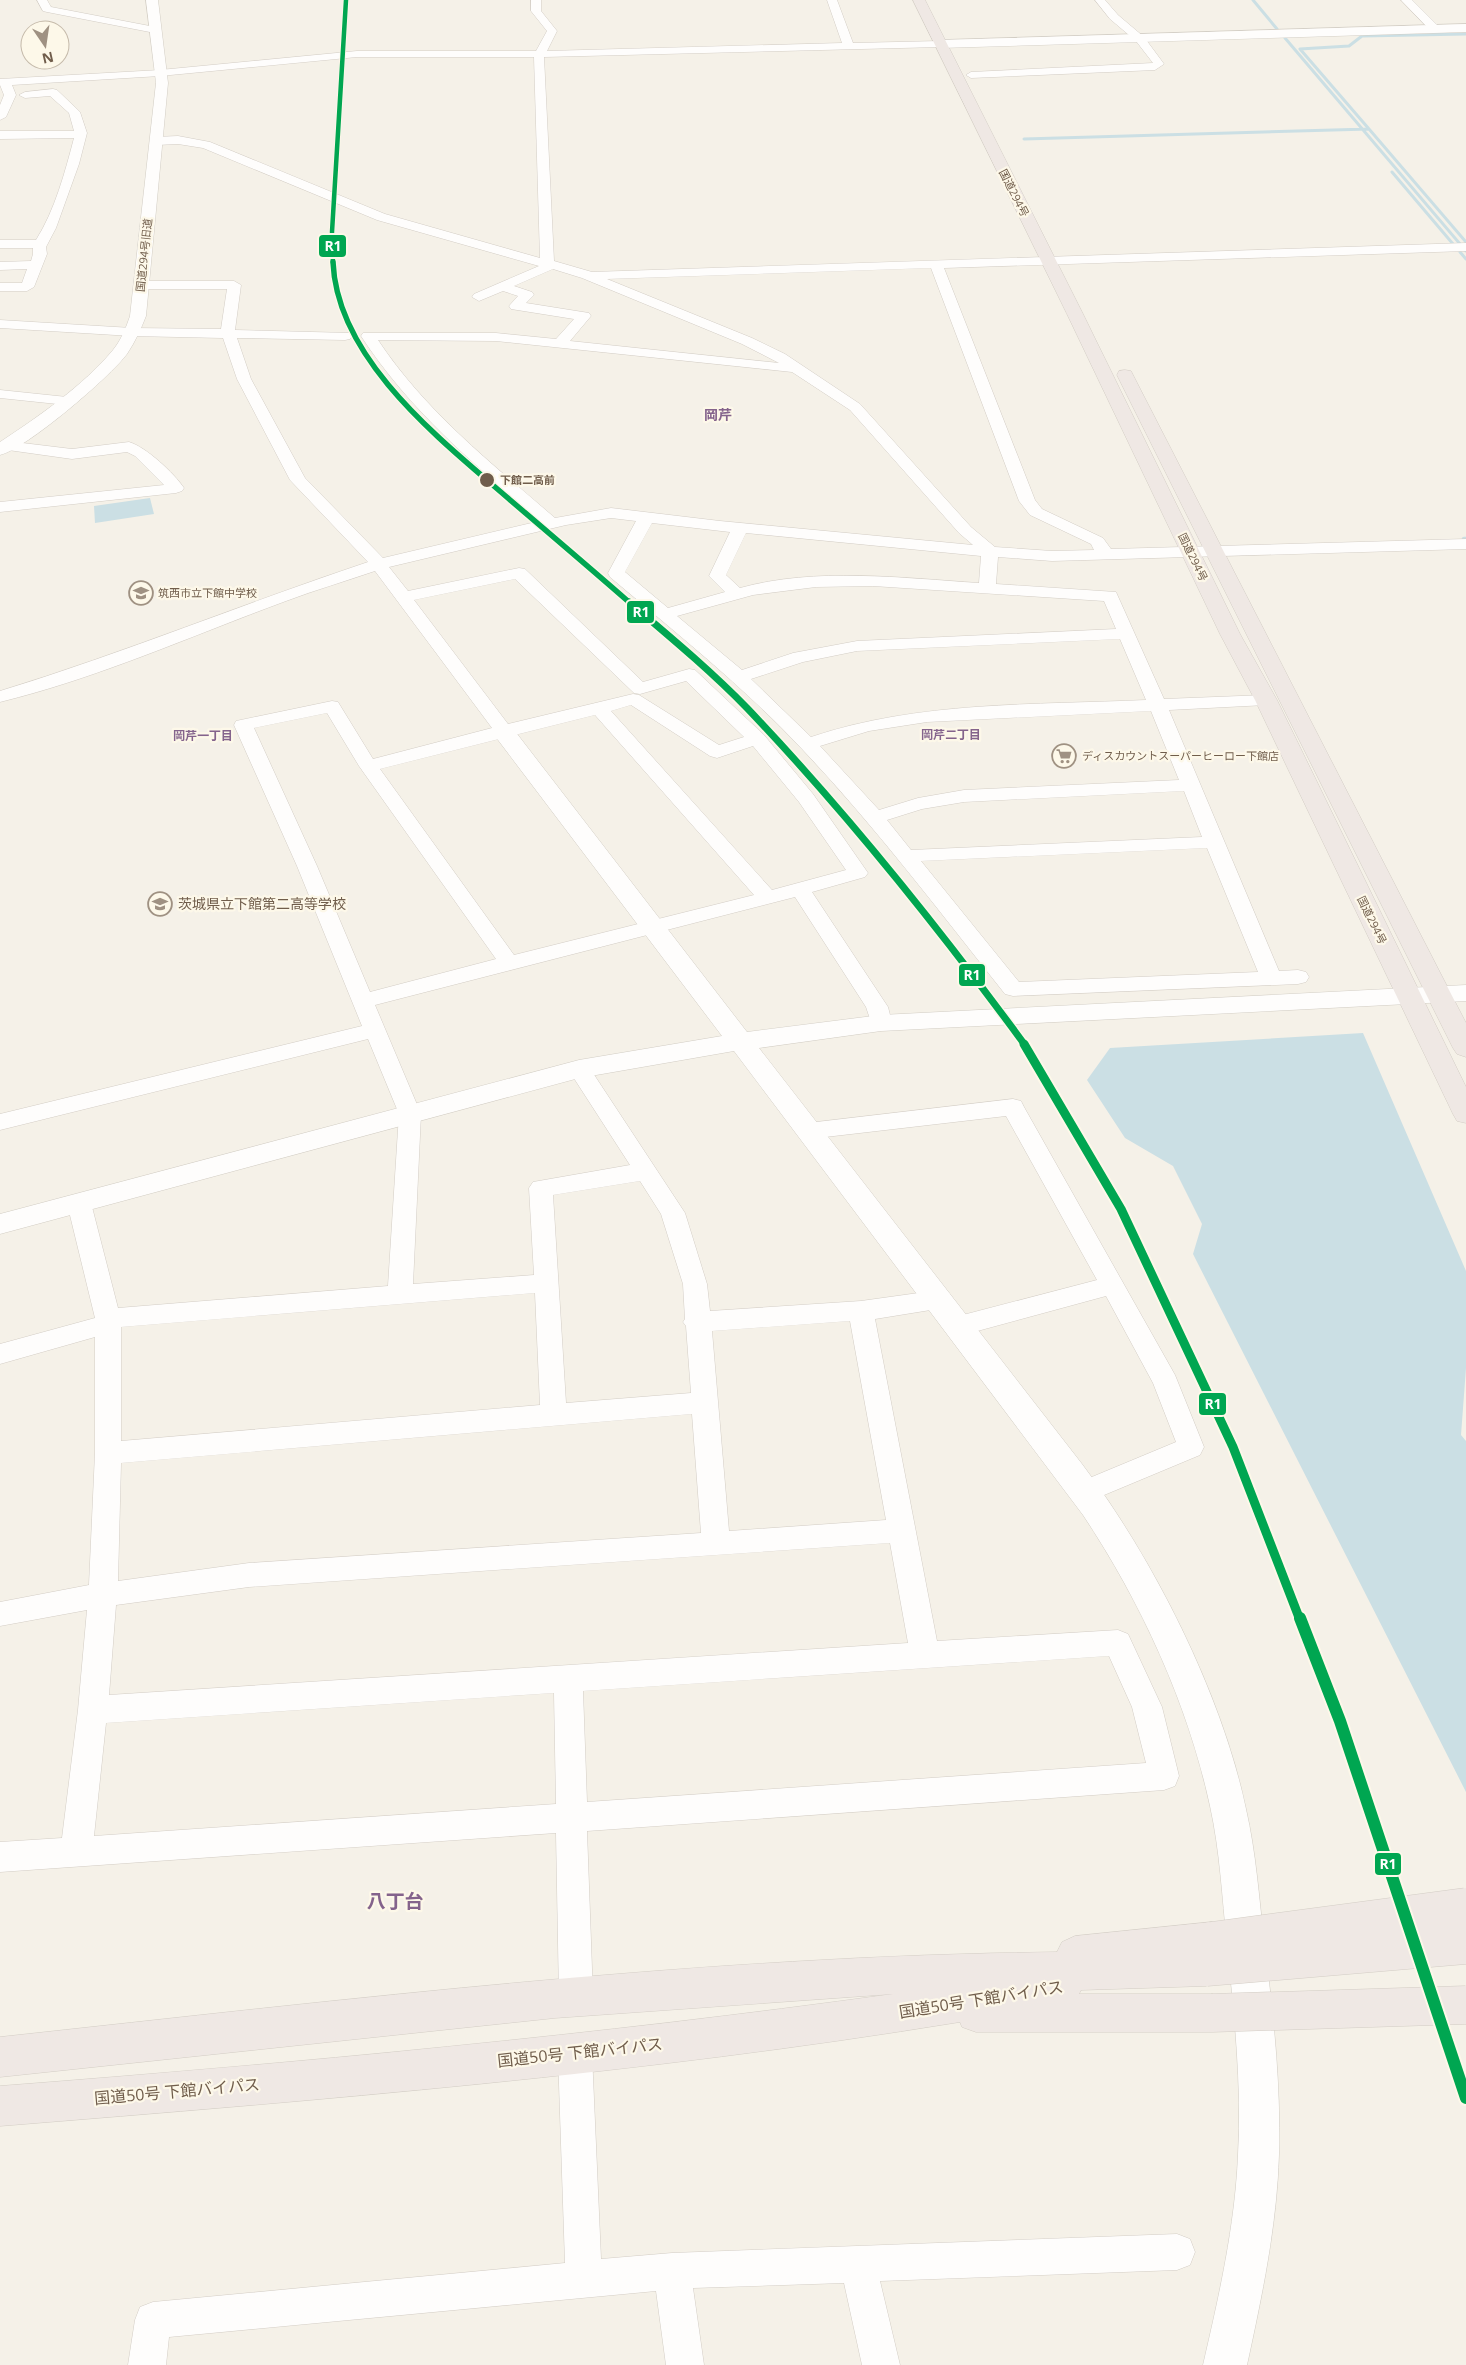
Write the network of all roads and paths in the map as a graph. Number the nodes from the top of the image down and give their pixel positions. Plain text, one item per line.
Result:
1 (42, 0) edge
2 (152, 0) edge
3 (536, 0) edge
4 (832, 0) edge
5 (919, 0) edge
6 (1100, 0) edge
7 (1406, 0) edge
8 (1466, 28) edge
9 (948, 29) dead end
10 (1435, 29) junction
11 (155, 30) junction
12 (1140, 39) junction
13 (940, 44) junction
14 (955, 44) junction
15 (849, 47) junction
16 (539, 54) junction
17 (160, 72) junction
18 (971, 75) junction
19 (2, 82) edge
20 (10, 96) junction
21 (0, 117) edge
22 (75, 134) dead end
23 (0, 135) edge
24 (1002, 136) dead end
25 (156, 141) junction
26 (0, 234) edge
27 (24, 234) dead end
28 (0, 244) edge
29 (40, 244) junction
30 (1466, 248) edge
31 (1063, 254) junction
32 (1048, 261) junction
33 (549, 264) junction
34 (36, 265) junction
35 (936, 265) junction
36 (0, 266) edge
37 (587, 275) junction
38 (1075, 277) dead end
39 (141, 285) junction
40 (0, 287) edge
41 (503, 287) junction
42 (479, 297) dead end
43 (0, 324) edge
44 (132, 332) junction
45 (228, 333) junction
46 (344, 336) dead end
47 (559, 345) junction
48 (1119, 363) dead end
49 (800, 370) junction
50 (0, 394) edge
51 (67, 401) junction
52 (3, 448) edge
53 (0, 507) edge
54 (646, 518) junction
55 (551, 523) junction
56 (740, 528) junction
57 (1466, 544) edge
58 (1214, 550) junction
59 (1190, 551) junction
60 (990, 552) junction
61 (1106, 555) junction
62 (379, 564) junction
63 (987, 588) junction
64 (736, 593) junction
65 (404, 596) junction
66 (666, 614) junction
67 (1126, 634) junction
68 (739, 677) junction
69 (637, 694) junction
70 (0, 697) edge
71 (1266, 700) junction
72 (1158, 706) junction
73 (599, 709) junction
74 (504, 731) junction
75 (757, 739) junction
76 (808, 744) junction
77 (368, 766) junction
78 (1191, 785) junction
79 (875, 818) junction
80 (1215, 842) junction
81 (907, 856) junction
82 (800, 889) junction
83 (768, 898) junction
84 (651, 926) junction
85 (509, 963) junction
86 (1298, 977) dead end
87 (1271, 978) junction
88 (1466, 993) edge
89 (1439, 994) junction
90 (1408, 996) junction
91 (362, 1001) junction
92 (881, 1023) junction
93 (374, 1030) junction
94 (738, 1042) junction
95 (1466, 1048) edge
96 (579, 1069) junction
97 (410, 1114) junction
98 (1466, 1114) edge
99 (0, 1122) edge
100 (808, 1131) junction
101 (646, 1171) junction
102 (79, 1203) junction
103 (0, 1224) edge
104 (548, 1283) junction
105 (1112, 1285) junction
106 (400, 1294) junction
107 (940, 1300) junction
108 (861, 1311) junction
109 (108, 1321) junction
110 (696, 1322) junction
111 (959, 1326) junction
112 (0, 1354) edge
113 (703, 1403) junction
114 (554, 1414) junction
115 (108, 1453) junction
116 (1085, 1492) junction
117 (902, 1531) junction
118 (716, 1544) junction
119 (103, 1595) junction
120 (0, 1614) edge
121 (925, 1655) junction
122 (568, 1679) junction
123 (93, 1710) junction
124 (572, 1817) junction
125 (76, 1852) junction
126 (0, 1857) edge
127 (1466, 1907) edge
128 (1466, 1945) edge
129 (1209, 1954) junction
130 (1157, 1970) junction
131 (892, 1974) junction
132 (576, 1997) junction
133 (1466, 2005) edge
134 (894, 2013) junction
135 (575, 2054) junction
136 (0, 2057) edge
137 (0, 2106) edge
138 (1177, 2252) dead end
139 (858, 2265) junction
140 (672, 2271) junction
141 (584, 2280) junction
142 (147, 2365) edge
143 (685, 2365) edge
144 (881, 2365) edge
145 (1225, 2365) edge

1 - 11 street
2 - 11 street, 国道294号旧道
3 - 16 street
4 - 15 street
5 - 13 highway, 国道294号
6 - 12 street
7 - 10 street
8 - 10 street
9 - 14 highway
10 - 12 street
11 - 17 street, 国道294号旧道
12 - 14 street
12 - 18 street
13 - 14 street
13 - 15 street
13 - 32 highway, 国道294号
14 - 18 highway
15 - 16 street
16 - 17 street
16 - 33 street
17 - 19 street
17 - 25 street, 国道294号旧道
18 - 24 highway
19 - 20 street
20 - 21 street
20 - 29 street
22 - 23 street
25 - 33 street
25 - 39 street, 国道294号旧道
26 - 27 street
28 - 29 street
29 - 34 street
30 - 31 street
31 - 32 street
31 - 38 highway
32 - 35 street
32 - 59 highway, 国道294号
33 - 37 street
33 - 41 street
34 - 36 street
34 - 40 street
35 - 37 street
35 - 61 street
37 - 49 street
39 - 44 street, 国道294号旧道
39 - 45 street
41 - 42 street
41 - 47 street
43 - 44 street
44 - 45 street
44 - 51 street, 国道294号旧道
45 - 46 street
45 - 62 street
47 - 49 street
47 - 55 street
48 - 58 highway, 国道294号
49 - 60 street
50 - 51 street
51 - 52 street, 国道294号旧道
52 - 53 street
54 - 55 street
54 - 56 street
54 - 66 street
55 - 62 street
56 - 60 street
56 - 64 street
57 - 58 street
58 - 59 street
58 - 89 highway, 国道294号
59 - 61 street
59 - 71 highway, 国道294号
60 - 61 street
60 - 63 street
62 - 65 street
62 - 70 street
63 - 64 street
63 - 67 street
64 - 66 street
65 - 69 street
65 - 74 street
66 - 68 street
67 - 68 street
67 - 72 street
68 - 76 street
69 - 73 street
69 - 75 street
69 - 75 street
71 - 72 street
71 - 90 highway, 国道294号
72 - 76 street
72 - 78 street
73 - 74 street
73 - 83 street
74 - 77 street
74 - 84 street
75 - 82 street
76 - 79 street
77 - 85 street
77 - 91 street
78 - 79 street
78 - 80 street
79 - 81 street
80 - 81 street
80 - 87 street
81 - 87 street
82 - 83 street
82 - 92 street
83 - 84 street
84 - 85 street
84 - 94 street
85 - 91 street
86 - 87 street
88 - 89 street
89 - 90 street
89 - 95 highway, 国道294号
90 - 92 street
90 - 98 highway, 国道294号
91 - 93 street
92 - 94 street
93 - 97 street
93 - 99 street
94 - 96 street
94 - 100 street
96 - 97 street
96 - 101 street
97 - 102 street
97 - 106 street
100 - 105 street
100 - 107 street
101 - 104 street
101 - 110 street
102 - 103 street
102 - 109 street
104 - 106 street
104 - 114 street
105 - 111 street
105 - 116 street
106 - 109 street
107 - 108 street
107 - 111 street
108 - 110 street
108 - 117 street
109 - 112 street
109 - 115 street
110 - 113 street
111 - 116 street
113 - 114 street
113 - 118 street
114 - 115 street
115 - 119 street
116 - 145 street
117 - 118 street
117 - 121 street
118 - 119 street
119 - 120 street
119 - 123 street
121 - 122 street
121 - 124 street
122 - 123 street
122 - 124 street
123 - 125 street
124 - 125 street
124 - 132 street
125 - 126 street
127 - 129 highway, bridge
128 - 129 highway, 国道50号 下館バイパス, bridge
129 - 130 highway, 国道50号 下館バイパス
129 - 131 highway
130 - 131 highway, 国道50号 下館バイパス
130 - 134 highway, 国道50号 下館バイパス
131 - 132 highway, 国道50号 下館バイパス
132 - 136 highway, 国道50号 下館バイパス
133 - 134 highway, bridge
134 - 135 highway, 国道50号 下館バイパス
135 - 137 highway, 国道50号 下館バイパス
135 - 141 street
138 - 139 street
139 - 140 street
139 - 144 street
140 - 141 street
140 - 143 street
141 - 142 street

